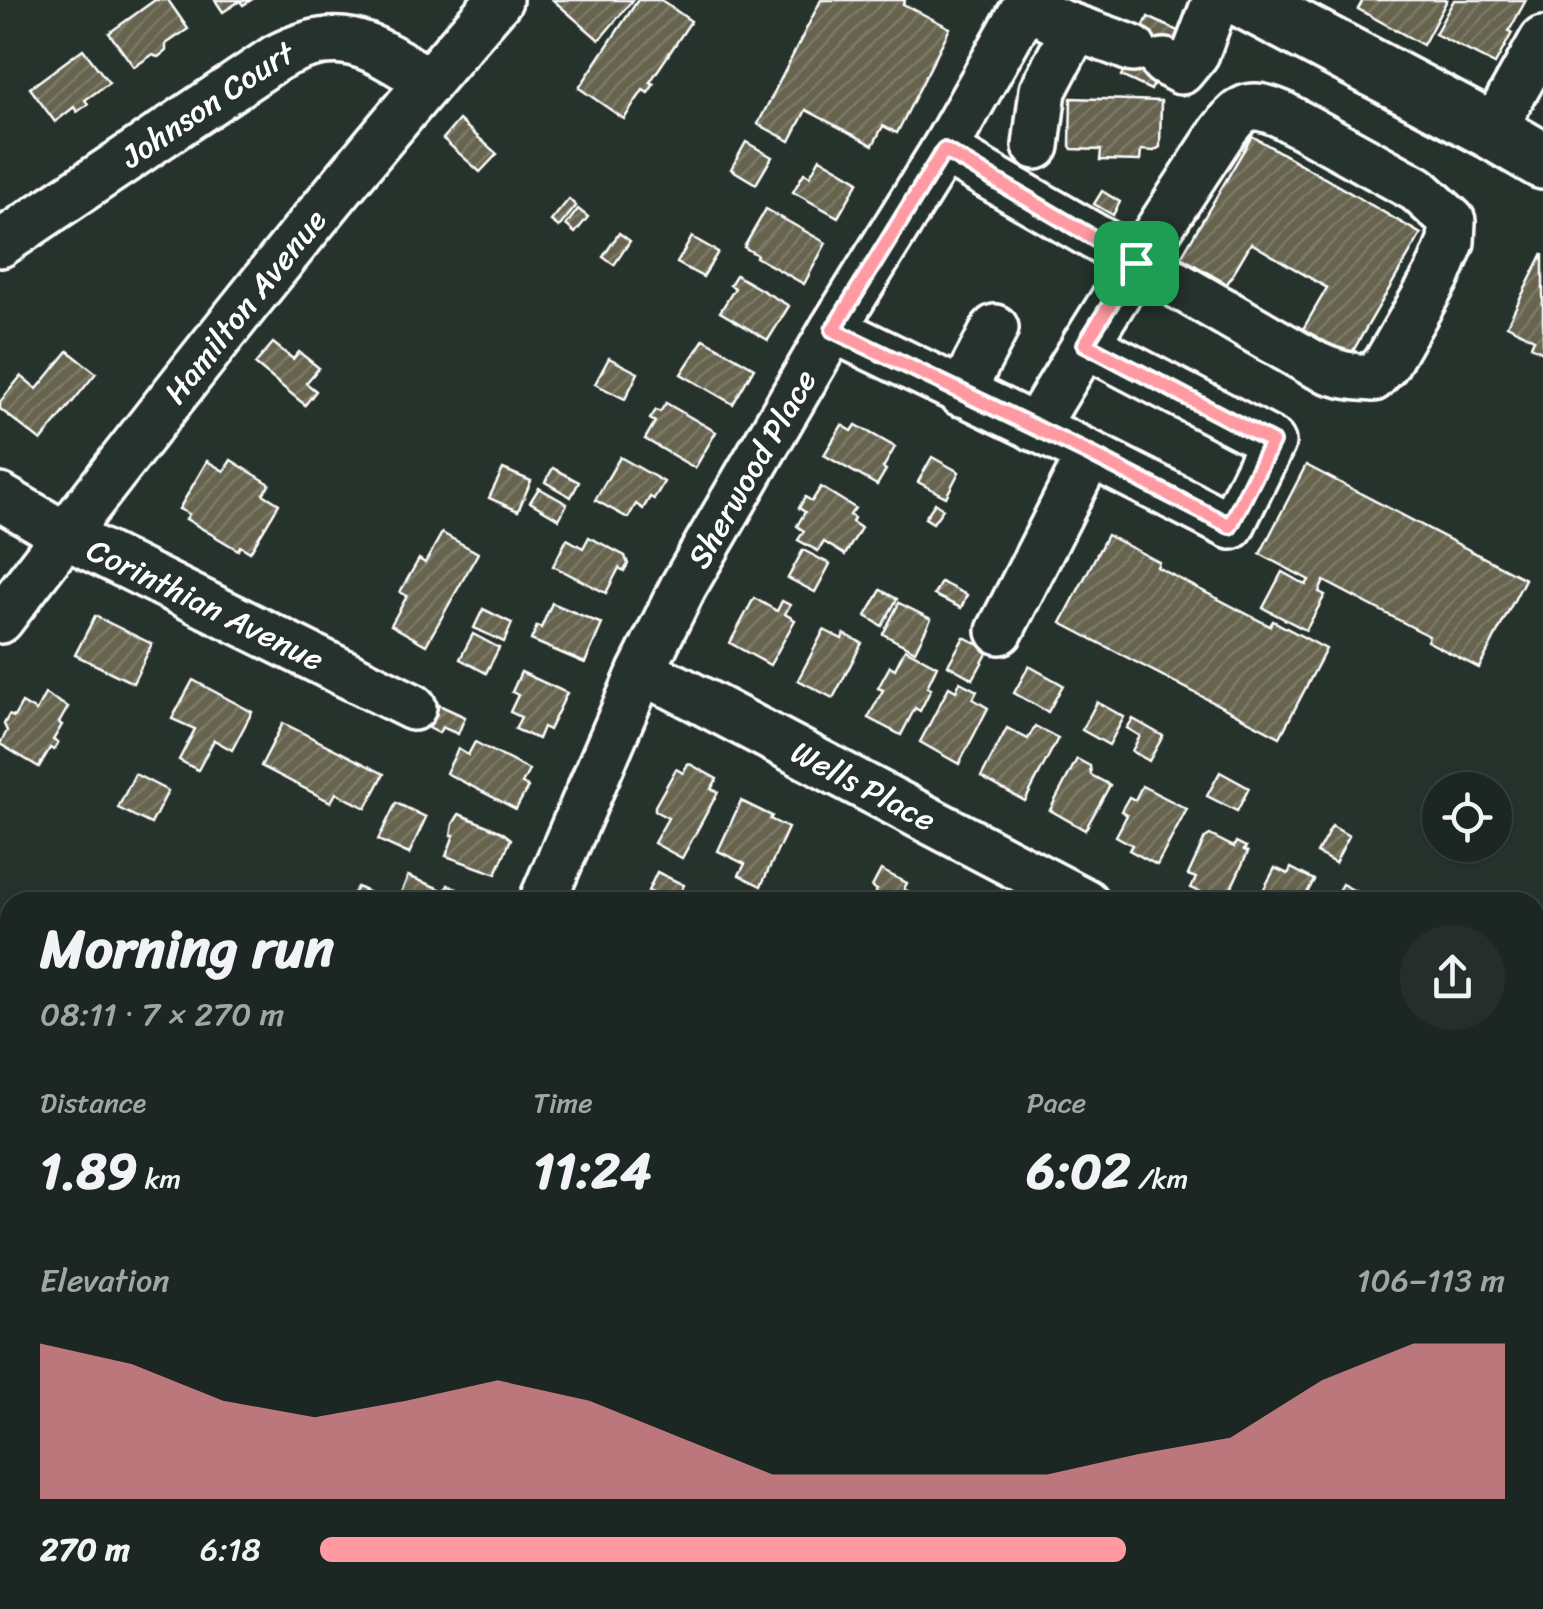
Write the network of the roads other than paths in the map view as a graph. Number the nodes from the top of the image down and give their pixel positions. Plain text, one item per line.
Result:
1 (500, 0) edge
2 (1216, 0) edge
3 (1244, 0) edge
4 (1027, 4) edge
5 (1075, 29) junction
6 (1543, 40) edge
7 (428, 81) junction
8 (1492, 131) junction
9 (1036, 146) dead end
10 (944, 150) junction
11 (1543, 161) edge
12 (0, 244) edge
13 (1136, 263) junction
14 (994, 328) dead end
15 (833, 330) junction
16 (1085, 344) junction
17 (960, 393) junction
18 (1035, 428) junction
19 (1090, 454) junction
20 (0, 496) edge
21 (65, 535) junction
22 (0, 620) edge
23 (1000, 631) dead end
24 (640, 672) junction
25 (413, 707) dead end
26 (546, 892) edge
27 (1066, 892) edge

1 - 7 street, Hamilton Avenue
2 - 5 street
3 - 8 main road
4 - 5 street
4 - 10 street, Sherwood Place
5 - 9 street
6 - 8 street
7 - 12 street, Johnson Court
7 - 21 street, Hamilton Avenue
8 - 11 main road
10 - 13 street
10 - 15 street, Sherwood Place
13 - 13 street
13 - 16 street
14 - 17 street
15 - 17 street
15 - 24 street, Sherwood Place
16 - 18 street
16 - 19 street
17 - 18 street
18 - 19 street
19 - 23 street
20 - 21 street, Corinthian Avenue
21 - 22 street, Hamilton Avenue
21 - 25 street, Corinthian Avenue
24 - 26 street, Sherwood Place
24 - 27 street, Wells Place

